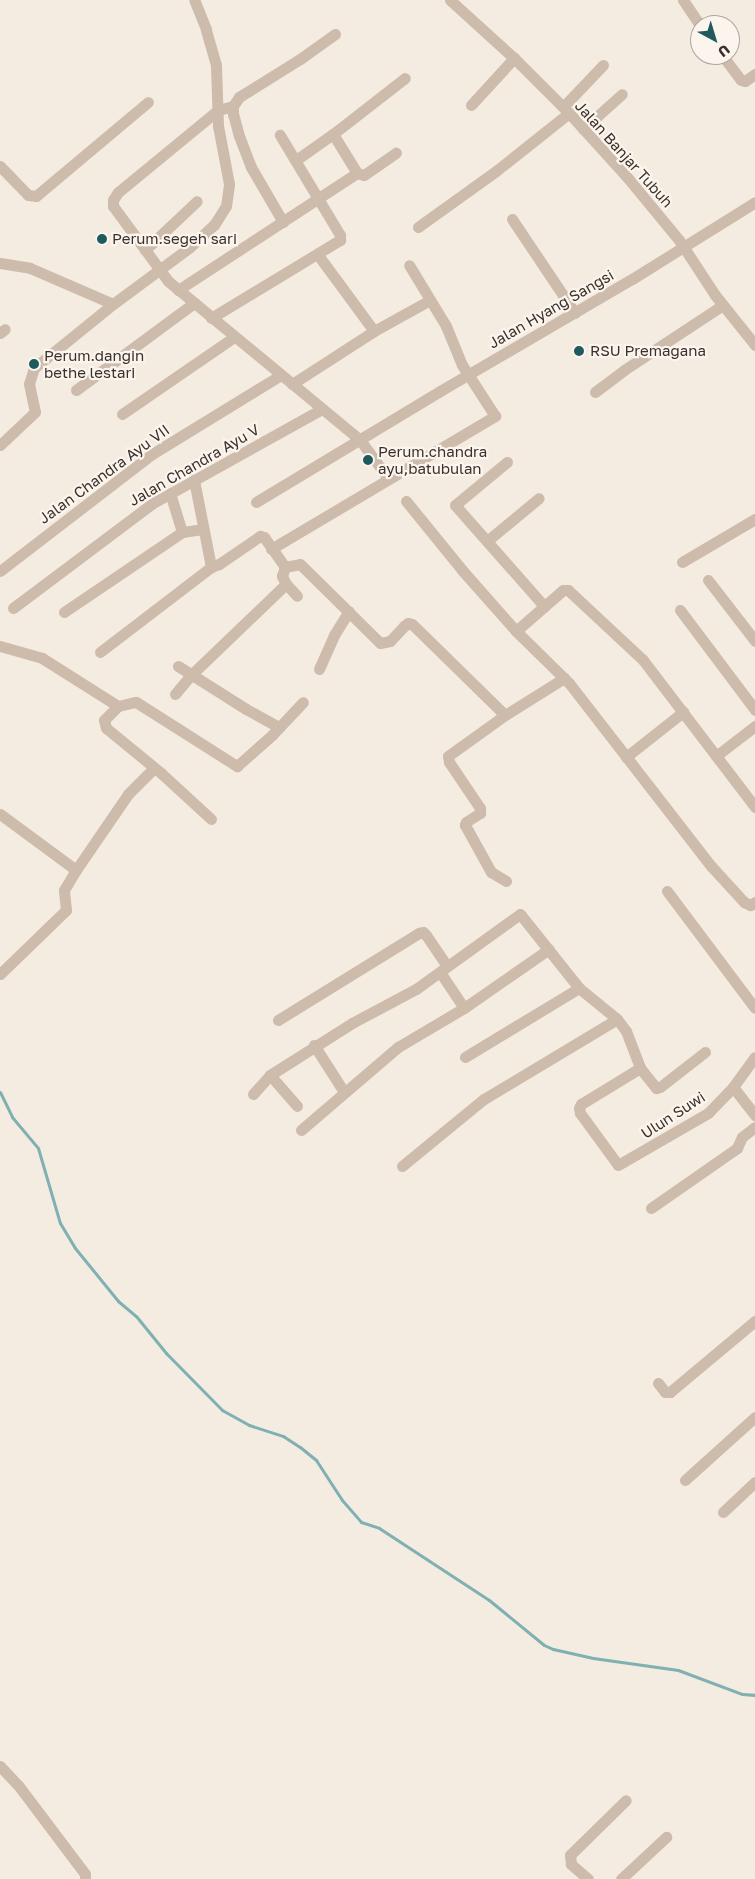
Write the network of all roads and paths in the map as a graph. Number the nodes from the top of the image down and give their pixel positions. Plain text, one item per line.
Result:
1 (194, 0) edge
2 (683, 0) edge
3 (454, 1) edge
4 (693, 15) edge
5 (335, 34) dead end
6 (514, 58) junction
7 (603, 65) dead end
8 (730, 65) edge
9 (755, 74) edge
10 (405, 78) dead end
11 (622, 94) dead end
12 (148, 102) dead end
13 (471, 105) dead end
14 (233, 106) junction
15 (218, 110) junction
16 (566, 110) junction
17 (583, 129) junction
18 (334, 134) junction
19 (280, 135) dead end
20 (396, 153) dead end
21 (296, 160) junction
22 (0, 166) edge
23 (357, 173) junction
24 (318, 198) junction
25 (197, 201) dead end
26 (755, 202) edge
27 (512, 219) dead end
28 (282, 222) junction
29 (418, 228) dead end
30 (684, 247) junction
31 (146, 250) junction
32 (318, 255) junction
33 (0, 263) edge
34 (409, 265) dead end
35 (159, 271) junction
36 (178, 290) junction
37 (430, 300) junction
38 (194, 303) junction
39 (113, 304) junction
40 (723, 304) junction
41 (575, 313) junction
42 (211, 318) junction
43 (374, 331) junction
44 (234, 337) junction
45 (755, 345) edge
46 (281, 375) junction
47 (468, 376) junction
48 (292, 384) junction
49 (76, 390) dead end
50 (595, 392) dead end
51 (322, 409) junction
52 (122, 414) dead end
53 (360, 440) junction
54 (0, 445) edge
55 (507, 462) dead end
56 (388, 478) junction
57 (194, 480) junction
58 (170, 493) junction
59 (539, 498) dead end
60 (406, 500) dead end
61 (256, 502) dead end
62 (755, 519) edge
63 (203, 529) junction
64 (182, 532) junction
65 (487, 541) junction
66 (271, 548) junction
67 (682, 562) dead end
68 (210, 567) junction
69 (285, 567) junction
70 (0, 571) edge
71 (708, 580) dead end
72 (286, 584) junction
73 (297, 596) dead end
74 (544, 606) junction
75 (13, 608) dead end
76 (680, 610) dead end
77 (348, 611) junction
78 (64, 612) dead end
79 (516, 631) junction
80 (755, 641) edge
81 (0, 646) edge
82 (100, 652) dead end
83 (178, 666) dead end
84 (319, 669) dead end
85 (192, 674) junction
86 (564, 678) junction
87 (175, 694) dead end
88 (303, 702) dead end
89 (118, 706) junction
90 (755, 710) edge
91 (683, 712) junction
92 (505, 715) junction
93 (755, 726) edge
94 (279, 727) junction
95 (716, 756) junction
96 (626, 757) junction
97 (153, 768) junction
98 (755, 807) edge
99 (0, 814) edge
100 (211, 819) dead end
101 (76, 870) junction
102 (506, 881) dead end
103 (667, 891) dead end
104 (755, 902) edge
105 (548, 950) junction
106 (443, 969) junction
107 (0, 974) edge
108 (580, 988) junction
109 (464, 1008) junction
110 (755, 1008) edge
111 (617, 1019) junction
112 (278, 1020) dead end
113 (314, 1045) junction
114 (705, 1052) dead end
115 (755, 1056) edge
116 (466, 1057) dead end
117 (640, 1068) junction
118 (270, 1075) junction
119 (733, 1087) junction
120 (344, 1092) junction
121 (253, 1094) dead end
122 (297, 1106) dead end
123 (755, 1115) edge
124 (755, 1127) edge
125 (301, 1130) dead end
126 (402, 1166) dead end
127 (650, 1208) dead end
128 (755, 1322) edge
129 (658, 1383) dead end
130 (755, 1417) edge
131 (685, 1480) dead end
132 (755, 1482) edge
133 (723, 1512) dead end
134 (0, 1766) edge
135 (626, 1800) dead end
136 (666, 1837) dead end
137 (85, 1879) edge
138 (588, 1879) edge
139 (621, 1879) edge

1 - 15 street
2 - 4 street
3 - 6 street, Jalan Banjar Tubuh
5 - 14 street
6 - 13 street
6 - 16 street, Jalan Banjar Tubuh
7 - 16 street
8 - 9 street
10 - 18 street
11 - 17 street
12 - 22 street
14 - 15 street
14 - 28 street
15 - 31 street
15 - 35 street
16 - 17 street, Jalan Banjar Tubuh
16 - 29 street
17 - 30 street, Jalan Banjar Tubuh
18 - 21 street
18 - 23 street
19 - 21 street
20 - 23 street
21 - 24 street
23 - 24 street
24 - 28 street
24 - 32 street
25 - 31 street
26 - 30 street, Jalan Hyang Sangsi
27 - 41 street
28 - 36 street
30 - 40 street, Jalan Banjar Tubuh
30 - 41 street, Jalan Hyang Sangsi
31 - 35 street
32 - 42 street
32 - 43 street
33 - 39 street
34 - 37 street
35 - 36 street
35 - 39 street
36 - 38 street
37 - 43 street
37 - 47 street
38 - 42 street
38 - 49 street
39 - 54 street
40 - 45 street, Jalan Banjar Tubuh
40 - 50 street
41 - 47 street, Jalan Hyang Sangsi
42 - 44 street
43 - 48 street
44 - 46 street
44 - 52 street
46 - 48 street
46 - 70 street, Jalan Chandra Ayu VII
47 - 53 street, Jalan Hyang Sangsi
47 - 56 street
48 - 51 street
51 - 53 street
51 - 57 street, Jalan Chandra Ayu V
53 - 56 street
53 - 61 street, Jalan Hyang Sangsi
55 - 65 street
56 - 66 street
57 - 58 street, Jalan Chandra Ayu V
57 - 63 street
58 - 64 street
58 - 75 street, Jalan Chandra Ayu V
59 - 65 street
60 - 79 street
62 - 67 street
63 - 64 street
63 - 68 street
64 - 78 street
65 - 74 street
66 - 68 street
66 - 69 street
68 - 82 street
69 - 72 street
69 - 77 street
71 - 80 street
72 - 73 street
72 - 85 street
74 - 79 street
74 - 91 street
76 - 90 street
77 - 84 street
77 - 92 street
79 - 86 street
81 - 89 street
83 - 85 street
85 - 87 street
85 - 94 street
86 - 92 street
86 - 96 street
88 - 94 street
89 - 94 street
89 - 97 street
91 - 95 street
91 - 96 street
92 - 102 street
93 - 95 street
95 - 98 street
96 - 104 street
97 - 100 street
97 - 101 street
99 - 101 street
101 - 107 street
103 - 110 street
105 - 106 street
105 - 108 street
105 - 109 street
106 - 109 street
106 - 112 street
106 - 113 street
108 - 111 street
108 - 116 street
109 - 120 street
111 - 117 street
111 - 126 street
113 - 118 street
113 - 120 street
114 - 117 street
115 - 119 street, Ulun Suwi
117 - 119 street, Ulun Suwi
118 - 121 street
118 - 122 street
119 - 123 street
120 - 125 street
124 - 127 street
128 - 129 street
130 - 131 street
132 - 133 street
134 - 137 street
135 - 138 street
136 - 139 street

